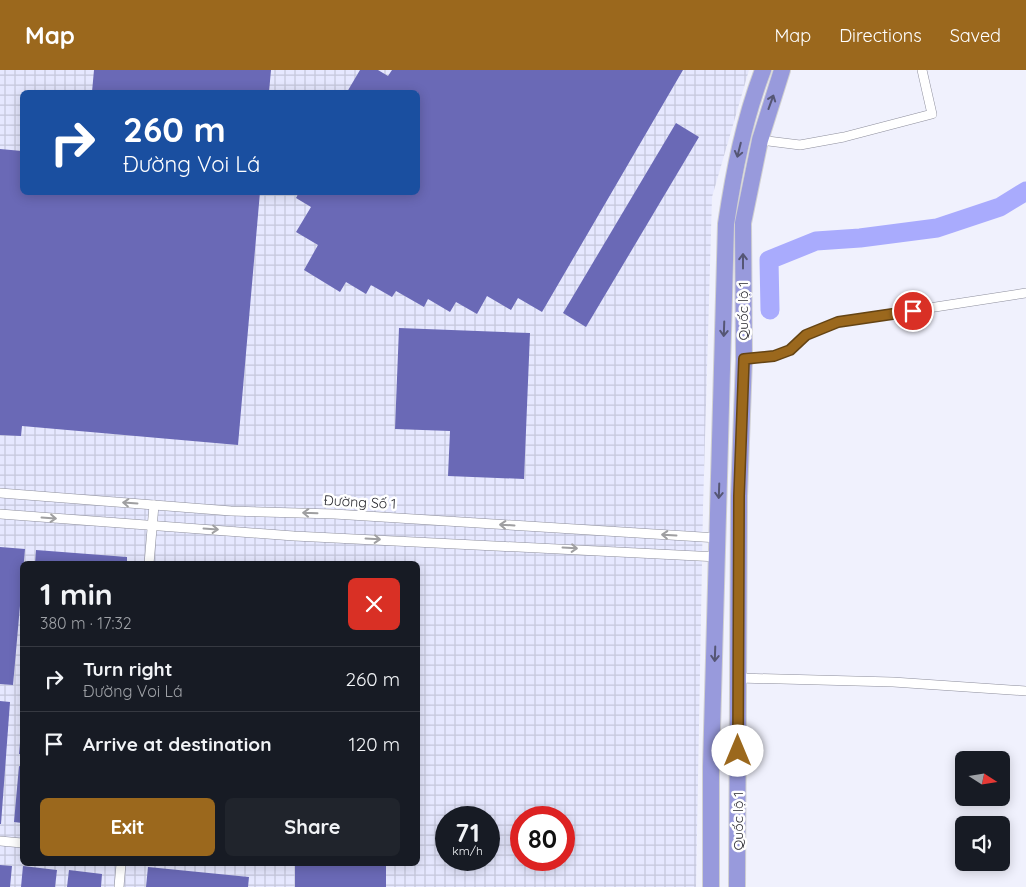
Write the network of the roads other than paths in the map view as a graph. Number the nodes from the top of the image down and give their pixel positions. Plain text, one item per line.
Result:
1 (763, 70) edge
2 (782, 70) edge
3 (922, 70) edge
4 (760, 140) junction
5 (1026, 293) edge
6 (744, 359) junction
7 (0, 492) edge
8 (154, 505) junction
9 (0, 514) edge
10 (153, 525) junction
11 (739, 537) junction
12 (718, 538) junction
13 (718, 557) junction
14 (739, 557) junction
15 (149, 561) edge
16 (738, 678) junction
17 (1026, 691) edge
18 (0, 841) edge
19 (20, 843) edge
20 (121, 866) edge
21 (120, 887) edge
22 (711, 887) edge
23 (737, 887) edge

1 -> 12 highway, Quốc lộ 1
4 -> 2 highway, Quốc lộ 1
3 - 4 street
6 -> 4 highway, Quốc lộ 1
5 - 6 street
6 - 11 highway, Quốc lộ 1
8 -> 7 street, Đường Số 1
8 - 10 street
12 -> 8 street, Đường Số 1
9 -> 10 street
10 -> 13 street
10 - 15 street
11 - 12 highway
11 - 14 highway, Quốc lộ 1
12 - 13 highway, Quốc lộ 1
13 - 14 highway
13 -> 22 highway, Quốc lộ 1
14 - 16 highway, Quốc lộ 1
16 - 17 street
16 - 23 highway, Quốc lộ 1
18 - 19 street
20 - 21 street

